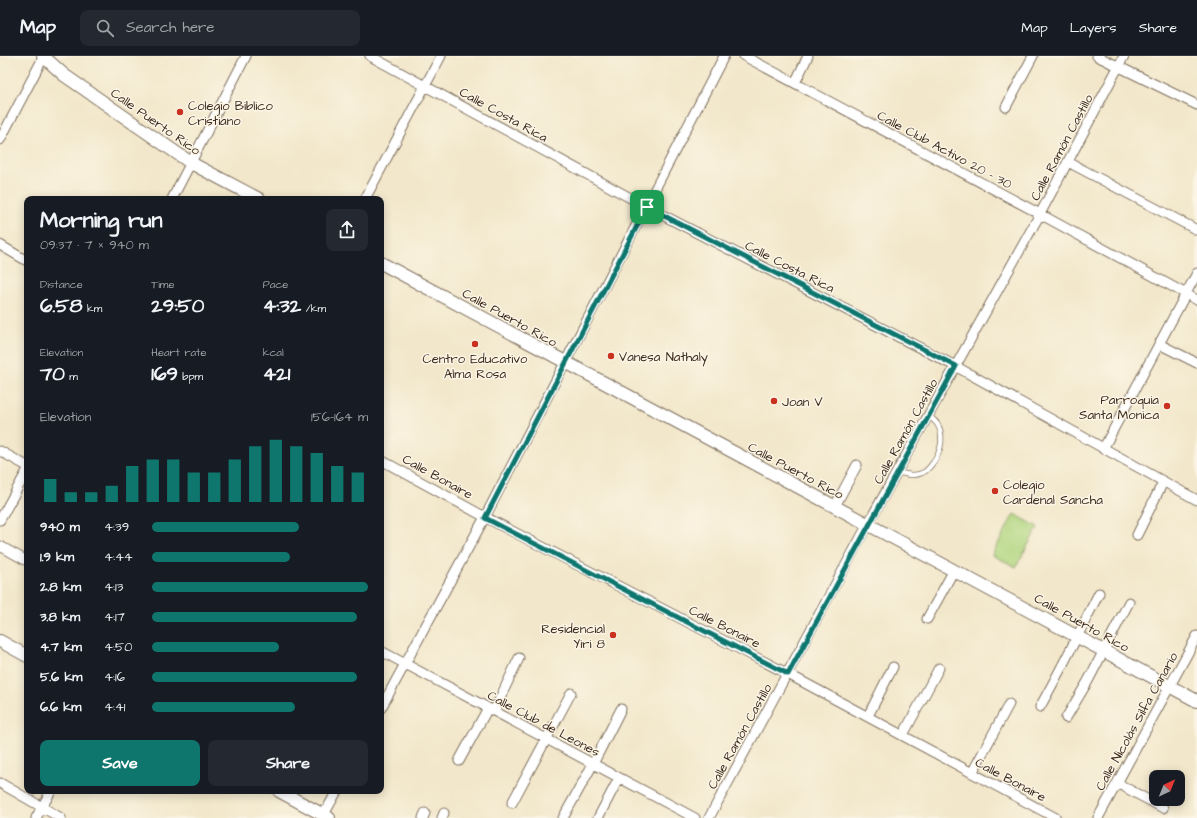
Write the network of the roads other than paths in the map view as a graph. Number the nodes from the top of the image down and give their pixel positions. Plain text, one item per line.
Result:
1 (44, 56) edge
2 (246, 56) edge
3 (370, 56) edge
4 (440, 56) edge
5 (724, 56) edge
6 (744, 56) edge
7 (808, 56) edge
8 (1033, 56) edge
9 (1097, 56) edge
10 (1124, 56) edge
11 (1118, 67) junction
12 (795, 84) junction
13 (425, 86) junction
14 (1197, 105) edge
15 (1006, 107) dead end
16 (1, 138) edge
17 (1068, 162) junction
18 (191, 163) junction
19 (174, 196) edge
20 (253, 196) edge
21 (367, 196) edge
22 (647, 207) junction
23 (1040, 214) junction
24 (1197, 230) edge
25 (0, 245) edge
26 (24, 259) edge
27 (384, 265) edge
28 (1197, 273) edge
29 (1186, 294) junction
30 (1197, 300) edge
31 (1159, 344) junction
32 (566, 364) junction
33 (1197, 364) edge
34 (956, 366) junction
35 (928, 416) junction
36 (1103, 449) junction
37 (0, 451) edge
38 (384, 462) edge
39 (24, 464) edge
40 (857, 465) dead end
41 (897, 472) junction
42 (24, 476) edge
43 (1163, 482) junction
44 (1197, 500) edge
45 (835, 506) junction
46 (485, 518) junction
47 (0, 520) edge
48 (868, 524) junction
49 (1137, 535) dead end
50 (0, 546) edge
51 (24, 559) edge
52 (954, 570) junction
53 (1099, 593) dead end
54 (1129, 602) dead end
55 (927, 619) dead end
56 (1077, 634) junction
57 (1197, 636) edge
58 (0, 641) edge
59 (1104, 650) junction
60 (384, 653) edge
61 (24, 654) edge
62 (519, 658) dead end
63 (405, 664) junction
64 (894, 667) dead end
65 (939, 668) dead end
66 (788, 674) junction
67 (1170, 686) junction
68 (571, 693) dead end
69 (1197, 701) edge
70 (384, 702) edge
71 (1010, 704) dead end
72 (1040, 707) dead end
73 (491, 709) junction
74 (620, 709) dead end
75 (868, 716) junction
76 (1066, 718) dead end
77 (903, 735) junction
78 (546, 739) junction
79 (459, 761) dead end
80 (593, 764) junction
81 (972, 773) junction
82 (619, 778) junction
83 (0, 783) edge
84 (1117, 783) junction
85 (49, 794) edge
86 (284, 794) edge
87 (336, 794) edge
88 (512, 803) dead end
89 (42, 807) junction
90 (1163, 808) dead end
91 (325, 817) edge
92 (36, 818) edge
93 (61, 818) edge
94 (563, 818) edge
95 (598, 818) edge
96 (695, 818) edge
97 (709, 818) edge
98 (1056, 818) edge
99 (1098, 818) edge

1 - 16 street
1 - 18 street, Calle Puerto Rico
2 - 18 street
3 - 13 street, Calle Costa Rica
4 - 13 street
5 - 22 street
6 - 12 street, Calle Club Activo 20 - 30
7 - 12 street
8 - 15 street
9 - 11 street
10 - 11 street, Calle Ramón Castillo
11 - 14 street
11 - 17 street, Calle Ramón Castillo
12 - 23 street, Calle Club Activo 20 - 30
13 - 21 street
13 - 22 street, Calle Costa Rica
17 - 23 street, Calle Ramón Castillo
17 - 24 street
18 - 19 street
18 - 20 street, Calle Puerto Rico
22 - 32 street
22 - 34 street, Calle Costa Rica
23 - 29 street, Calle Club Activo 20 - 30
23 - 34 street, Calle Ramón Castillo
25 - 26 street
27 - 32 street, Calle Puerto Rico
28 - 29 street
29 - 30 street, Calle Club Activo 20 - 30
29 - 31 street
31 - 33 street
31 - 36 street
32 - 45 street, Calle Puerto Rico
32 - 46 street
34 - 35 street, Calle Ramón Castillo
34 - 36 street, Calle Costa Rica
35 - 41 street, Calle Ramón Castillo
35 - 41 lane
36 - 43 street, Calle Costa Rica
37 - 39 street
38 - 46 street, Calle Bonaire
40 - 45 street
41 - 48 street, Calle Ramón Castillo
42 - 47 street
43 - 44 street, Calle Costa Rica
43 - 49 street
45 - 48 street, Calle Puerto Rico
46 - 63 street
46 - 66 street, Calle Bonaire
48 - 52 street, Calle Puerto Rico
48 - 66 street, Calle Ramón Castillo
50 - 51 street
52 - 55 street
52 - 56 street, Calle Puerto Rico
53 - 56 street
54 - 59 street
56 - 59 street, Calle Puerto Rico
56 - 72 street
57 - 67 street, Calle Nicolás Silfa Canario
58 - 61 street
59 - 67 street, Calle Puerto Rico
59 - 76 street
60 - 63 street, Calle Club de Leones
62 - 73 street
63 - 70 street
63 - 73 street, Calle Club de Leones
64 - 75 street
65 - 77 street
66 - 75 street, Calle Bonaire
66 - 97 street, Calle Ramón Castillo
67 - 69 street, Calle Puerto Rico
67 - 84 street, Calle Nicolás Silfa Canario
68 - 78 street
71 - 81 street
73 - 78 street, Calle Club de Leones
73 - 79 street
74 - 80 street
75 - 77 street, Calle Bonaire
77 - 81 street, Calle Bonaire
78 - 80 street, Calle Club de Leones
78 - 88 street
80 - 82 street, Calle Club de Leones
80 - 94 street
81 - 98 street, Calle Bonaire
82 - 95 street
82 - 96 street, Calle Club de Leones
83 - 89 street
84 - 90 street
84 - 99 street, Calle Nicolás Silfa Canario
85 - 89 street
86 - 91 street
87 - 91 street
89 - 92 street
89 - 93 street

